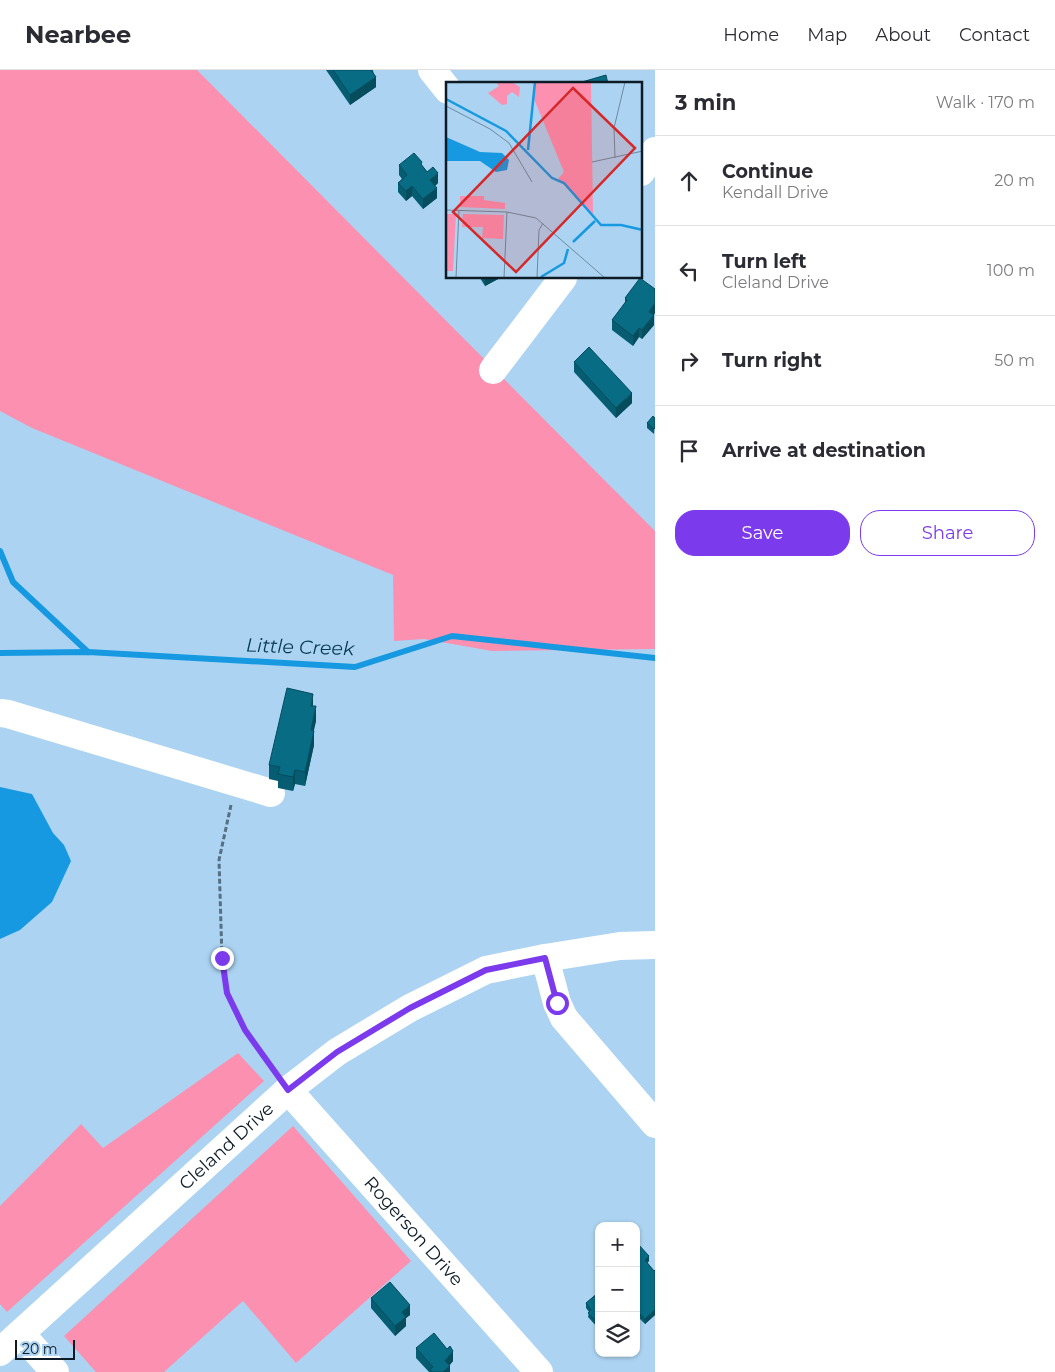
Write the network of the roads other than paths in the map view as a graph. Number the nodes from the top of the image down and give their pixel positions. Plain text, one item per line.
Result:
1 (432, 70) edge
2 (446, 88) edge
3 (655, 151) edge
4 (642, 170) edge
5 (562, 279) edge
6 (493, 370) dead end
7 (0, 713) edge
8 (271, 793) dead end
9 (655, 945) edge
10 (545, 958) junction
11 (288, 1090) junction
12 (655, 1124) edge
13 (21, 1334) junction
14 (0, 1352) edge
15 (55, 1372) edge
16 (539, 1372) edge

1 - 2 street
3 - 4 street
5 - 6 street
7 - 8 street
9 - 10 street, Cleland Drive
10 - 11 street, Cleland Drive
10 - 12 street
11 - 13 street, Cleland Drive
11 - 16 street, Rogerson Drive
13 - 14 street, Cleland Drive
13 - 15 street

